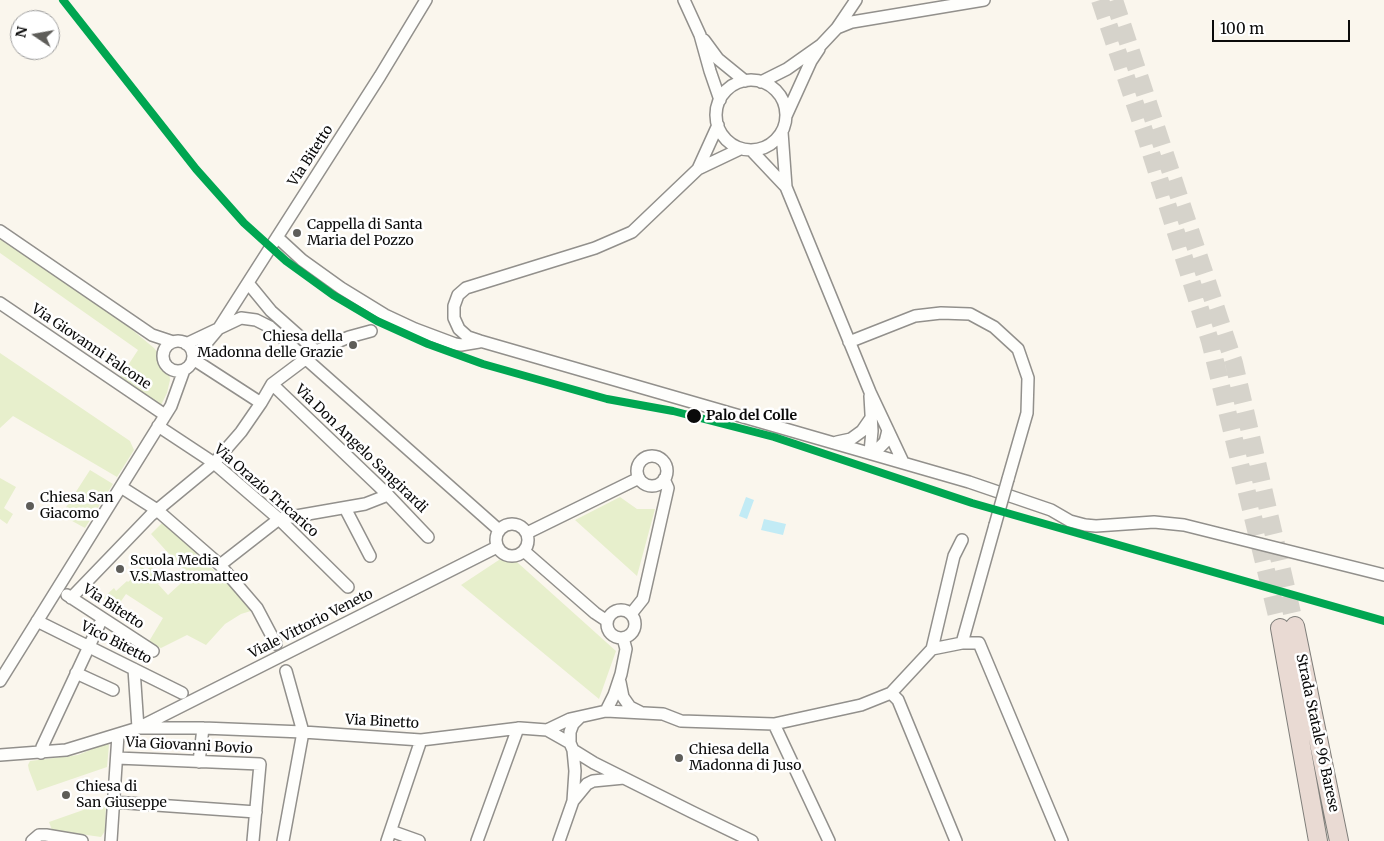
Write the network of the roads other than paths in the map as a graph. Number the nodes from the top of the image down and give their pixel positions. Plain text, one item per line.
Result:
1 (426, 0) edge
2 (684, 0) edge
3 (856, 0) edge
4 (984, 0) edge
5 (837, 28) junction
6 (700, 35) junction
7 (821, 45) junction
8 (745, 81) junction
9 (761, 82) junction
10 (720, 100) junction
11 (786, 116) junction
12 (718, 126) junction
13 (782, 132) junction
14 (740, 149) junction
15 (752, 151) junction
16 (698, 169) junction
17 (786, 187) junction
18 (0, 231) edge
19 (277, 237) junction
20 (248, 283) junction
21 (0, 304) edge
22 (219, 328) junction
23 (371, 330) dead end
24 (152, 335) junction
25 (480, 341) junction
26 (173, 342) junction
27 (849, 342) junction
28 (186, 344) junction
29 (316, 351) junction
30 (164, 352) junction
31 (306, 358) junction
32 (193, 359) junction
33 (178, 369) junction
34 (272, 384) junction
35 (870, 392) junction
36 (261, 403) junction
37 (168, 411) junction
38 (871, 418) junction
39 (158, 426) junction
40 (888, 430) junction
41 (834, 442) junction
42 (870, 452) junction
43 (214, 462) junction
44 (903, 462) junction
45 (639, 478) junction
46 (664, 479) junction
47 (121, 487) junction
48 (388, 495) junction
49 (345, 508) junction
50 (157, 510) junction
51 (280, 519) junction
52 (499, 530) junction
53 (526, 533) junction
54 (428, 537) dead end
55 (962, 540) dead end
56 (497, 547) junction
57 (524, 552) junction
58 (370, 556) dead end
59 (220, 565) junction
60 (1384, 575) edge
61 (348, 587) dead end
62 (57, 589) junction
63 (71, 598) junction
64 (631, 614) junction
65 (37, 621) junction
66 (607, 621) junction
67 (99, 625) dead end
68 (624, 638) junction
69 (962, 643) junction
70 (276, 644) dead end
71 (89, 646) junction
72 (932, 649) junction
73 (153, 651) dead end
74 (134, 669) junction
75 (286, 672) dead end
76 (76, 673) junction
77 (620, 678) junction
78 (0, 681) edge
79 (113, 690) dead end
80 (182, 692) dead end
81 (891, 693) junction
82 (606, 711) junction
83 (642, 713) junction
84 (579, 718) junction
85 (774, 724) junction
86 (138, 728) junction
87 (203, 728) junction
88 (518, 728) junction
89 (547, 730) junction
90 (303, 732) junction
91 (118, 735) junction
92 (420, 740) junction
93 (572, 746) junction
94 (41, 753) junction
95 (0, 755) edge
96 (117, 758) junction
97 (199, 762) junction
98 (627, 779) junction
99 (113, 802) junction
100 (573, 802) junction
101 (256, 812) junction
102 (389, 836) edge
103 (32, 841) edge
104 (78, 841) edge
105 (82, 841) edge
106 (111, 841) edge
107 (253, 841) edge
108 (283, 841) edge
109 (420, 841) edge
110 (478, 841) edge
111 (559, 841) edge
112 (752, 841) edge
113 (830, 841) edge
114 (956, 841) edge
115 (1062, 841) edge
116 (1318, 841) edge
117 (1339, 841) edge

1 - 19 street, Via Bitetto
2 - 6 street
3 - 5 street
4 - 5 street
5 - 7 street
6 - 8 street
6 - 10 street
7 - 9 street
7 - 11 street
8 - 9 street
8 - 10 street
9 - 11 street
10 - 12 street
11 - 13 street
12 - 14 street
12 - 16 street
13 - 15 street
13 - 17 street
14 - 15 street
14 - 16 street
15 - 17 street
16 - 25 street
17 - 27 street
18 - 24 street
19 - 20 street, Via Bitetto
19 - 25 street
20 - 22 street, Via Bitetto
20 - 29 street
21 - 37 street, Via Giovanni Falcone
22 - 28 street
22 - 31 street
22 - 32 street, Via Bitetto
23 - 29 street
24 - 26 street
24 - 30 street
25 - 41 street
26 - 28 street
26 - 30 street
27 - 35 street
27 - 69 street, bridge
28 - 32 street
29 - 31 street
30 - 33 street
31 - 34 street
31 - 52 street
32 - 33 street
32 - 36 street
33 - 37 street
34 - 36 street
34 - 48 street, Via Don Angelo Sangirardi
35 - 38 street
35 - 40 street
36 - 43 street
37 - 39 street
38 - 41 street
38 - 42 street
39 - 43 street, Via Orazio Tricarico
39 - 47 street
40 - 42 street
40 - 44 street
41 - 42 street
42 - 44 street
43 - 50 street
43 - 51 street, Via Orazio Tricarico
44 - 60 street
45 - 46 street
45 - 46 street
45 - 53 street
46 - 64 street
47 - 50 street
47 - 62 street
48 - 49 street
48 - 54 street, Via Don Angelo Sangirardi
49 - 51 street
49 - 58 street
50 - 59 street
50 - 63 street
51 - 59 street
51 - 61 street, Via Orazio Tricarico
52 - 53 street
52 - 56 street
53 - 57 street
55 - 72 street
56 - 57 street
56 - 86 street, Viale Vittorio Veneto
57 - 66 street
59 - 70 street
62 - 63 street, Via Bitetto
62 - 65 street
63 - 73 street, Via Bitetto
64 - 66 street
64 - 68 street
65 - 71 street, Vico Bitetto
65 - 78 street
66 - 68 street
67 - 71 street
68 - 77 street
69 - 72 street
69 - 115 street
71 - 74 street, Vico Bitetto
71 - 76 street
72 - 81 street
74 - 80 street, Vico Bitetto
74 - 86 street
75 - 90 street
76 - 79 street
76 - 94 street
77 - 82 street
77 - 83 street
81 - 85 street
81 - 114 street
82 - 83 street
82 - 84 street
83 - 85 street
84 - 89 street
84 - 93 street
85 - 113 street
86 - 87 street, Via Binetto
86 - 91 street, Via Binetto
87 - 90 street, Via Binetto
87 - 97 street
88 - 89 street, Via Binetto
88 - 92 street, Via Binetto
88 - 110 street
89 - 93 street, Via Binetto
90 - 92 street, Via Binetto
90 - 108 street
91 - 94 street, Via Binetto
91 - 96 street
92 - 102 street
93 - 98 street, Via Binetto
93 - 100 street
94 - 95 street, Via Binetto
96 - 97 street, Via Giovanni Bovio
96 - 99 street
97 - 101 street, Via Giovanni Bovio
98 - 100 street
98 - 112 street, Via Binetto
99 - 101 street
99 - 106 street
100 - 111 street
101 - 107 street
102 - 109 street
103 - 104 street
104 - 105 street
116 - 117 highway, Strada Statale 96 Barese

